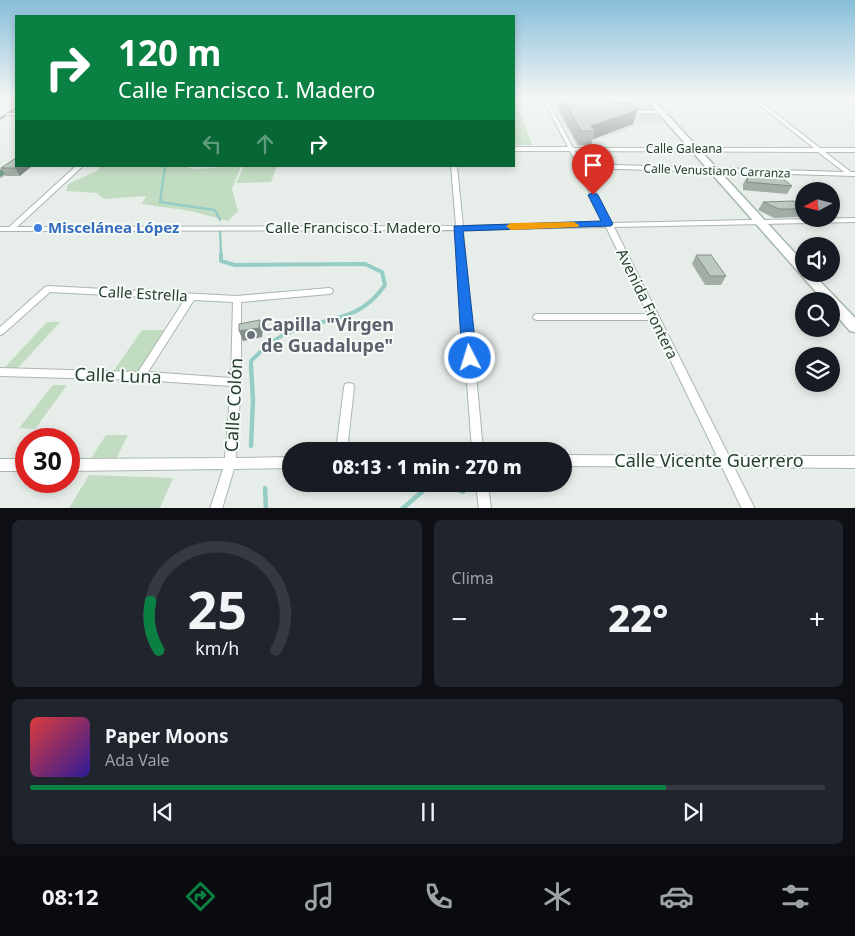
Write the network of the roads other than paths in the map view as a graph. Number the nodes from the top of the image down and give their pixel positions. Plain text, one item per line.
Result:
1 (558, 123) edge
2 (674, 123) edge
3 (784, 123) edge
4 (571, 148) junction
5 (515, 149) edge
6 (697, 149) junction
7 (819, 150) junction
8 (855, 150) edge
9 (15, 160) edge
10 (15, 166) edge
11 (579, 166) junction
12 (79, 167) edge
13 (454, 167) edge
14 (0, 168) edge
15 (717, 171) junction
16 (0, 174) edge
17 (852, 174) edge
18 (855, 179) edge
19 (855, 220) edge
20 (763, 223) junction
21 (607, 224) junction
22 (458, 228) junction
23 (0, 229) edge
24 (11, 229) junction
25 (795, 253) edge
26 (795, 260) edge
27 (814, 282) edge
28 (824, 282) edge
29 (329, 291) dead end
30 (191, 297) junction
31 (238, 299) junction
32 (855, 315) edge
33 (537, 317) dead end
34 (653, 317) junction
35 (855, 327) edge
36 (0, 332) edge
37 (0, 372) edge
38 (141, 376) junction
39 (236, 382) junction
40 (349, 387) dead end
41 (342, 442) edge
42 (477, 442) edge
43 (572, 461) edge
44 (725, 461) junction
45 (855, 462) edge
46 (282, 463) edge
47 (230, 464) junction
48 (0, 465) edge
49 (15, 465) edge
50 (80, 465) edge
51 (483, 492) edge
52 (216, 508) edge
53 (486, 508) edge
54 (748, 508) edge

1 - 4 street, Avenida Frontera
2 - 6 main road
3 - 7 street
4 - 5 street, Calle Galeana
4 - 6 street, Calle Galeana
4 - 11 street, Avenida Frontera
6 - 7 street, Calle Galeana
6 - 15 main road
7 - 8 street, Calle Galeana
7 - 17 street
9 - 14 main road
10 - 16 main road
11 - 15 street, Calle Venustiano Carranza
11 - 21 street, Avenida Frontera
12 - 24 street
13 - 22 street
15 - 17 street, Calle Venustiano Carranza
15 - 20 main road
17 - 18 street
19 - 20 street, Calle Francisco I. Madero
20 - 21 street, Calle Francisco I. Madero
20 - 25 main road
20 - 26 main road
21 - 22 street, Calle Francisco I. Madero
21 - 34 street, Avenida Frontera
22 - 24 street, Calle Francisco I. Madero
22 - 42 street
23 - 24 street, Calle Francisco I. Madero
27 - 35 main road
28 - 32 main road
29 - 31 street, Calle Estrella
30 - 31 street, Calle Estrella
30 - 36 street, Calle Estrella
30 - 38 street
31 - 39 street, Calle Colón
33 - 34 street
34 - 44 street, Avenida Frontera
37 - 38 street, Calle Luna
38 - 39 street, Calle Luna
39 - 47 street, Calle Colón
40 - 41 street
43 - 44 street, Calle Vicente Guerrero
44 - 45 street, Calle Vicente Guerrero
44 - 54 street, Avenida Frontera
46 - 47 street
47 - 50 street
47 - 52 street, Calle Colón
48 - 49 street
51 - 53 street

